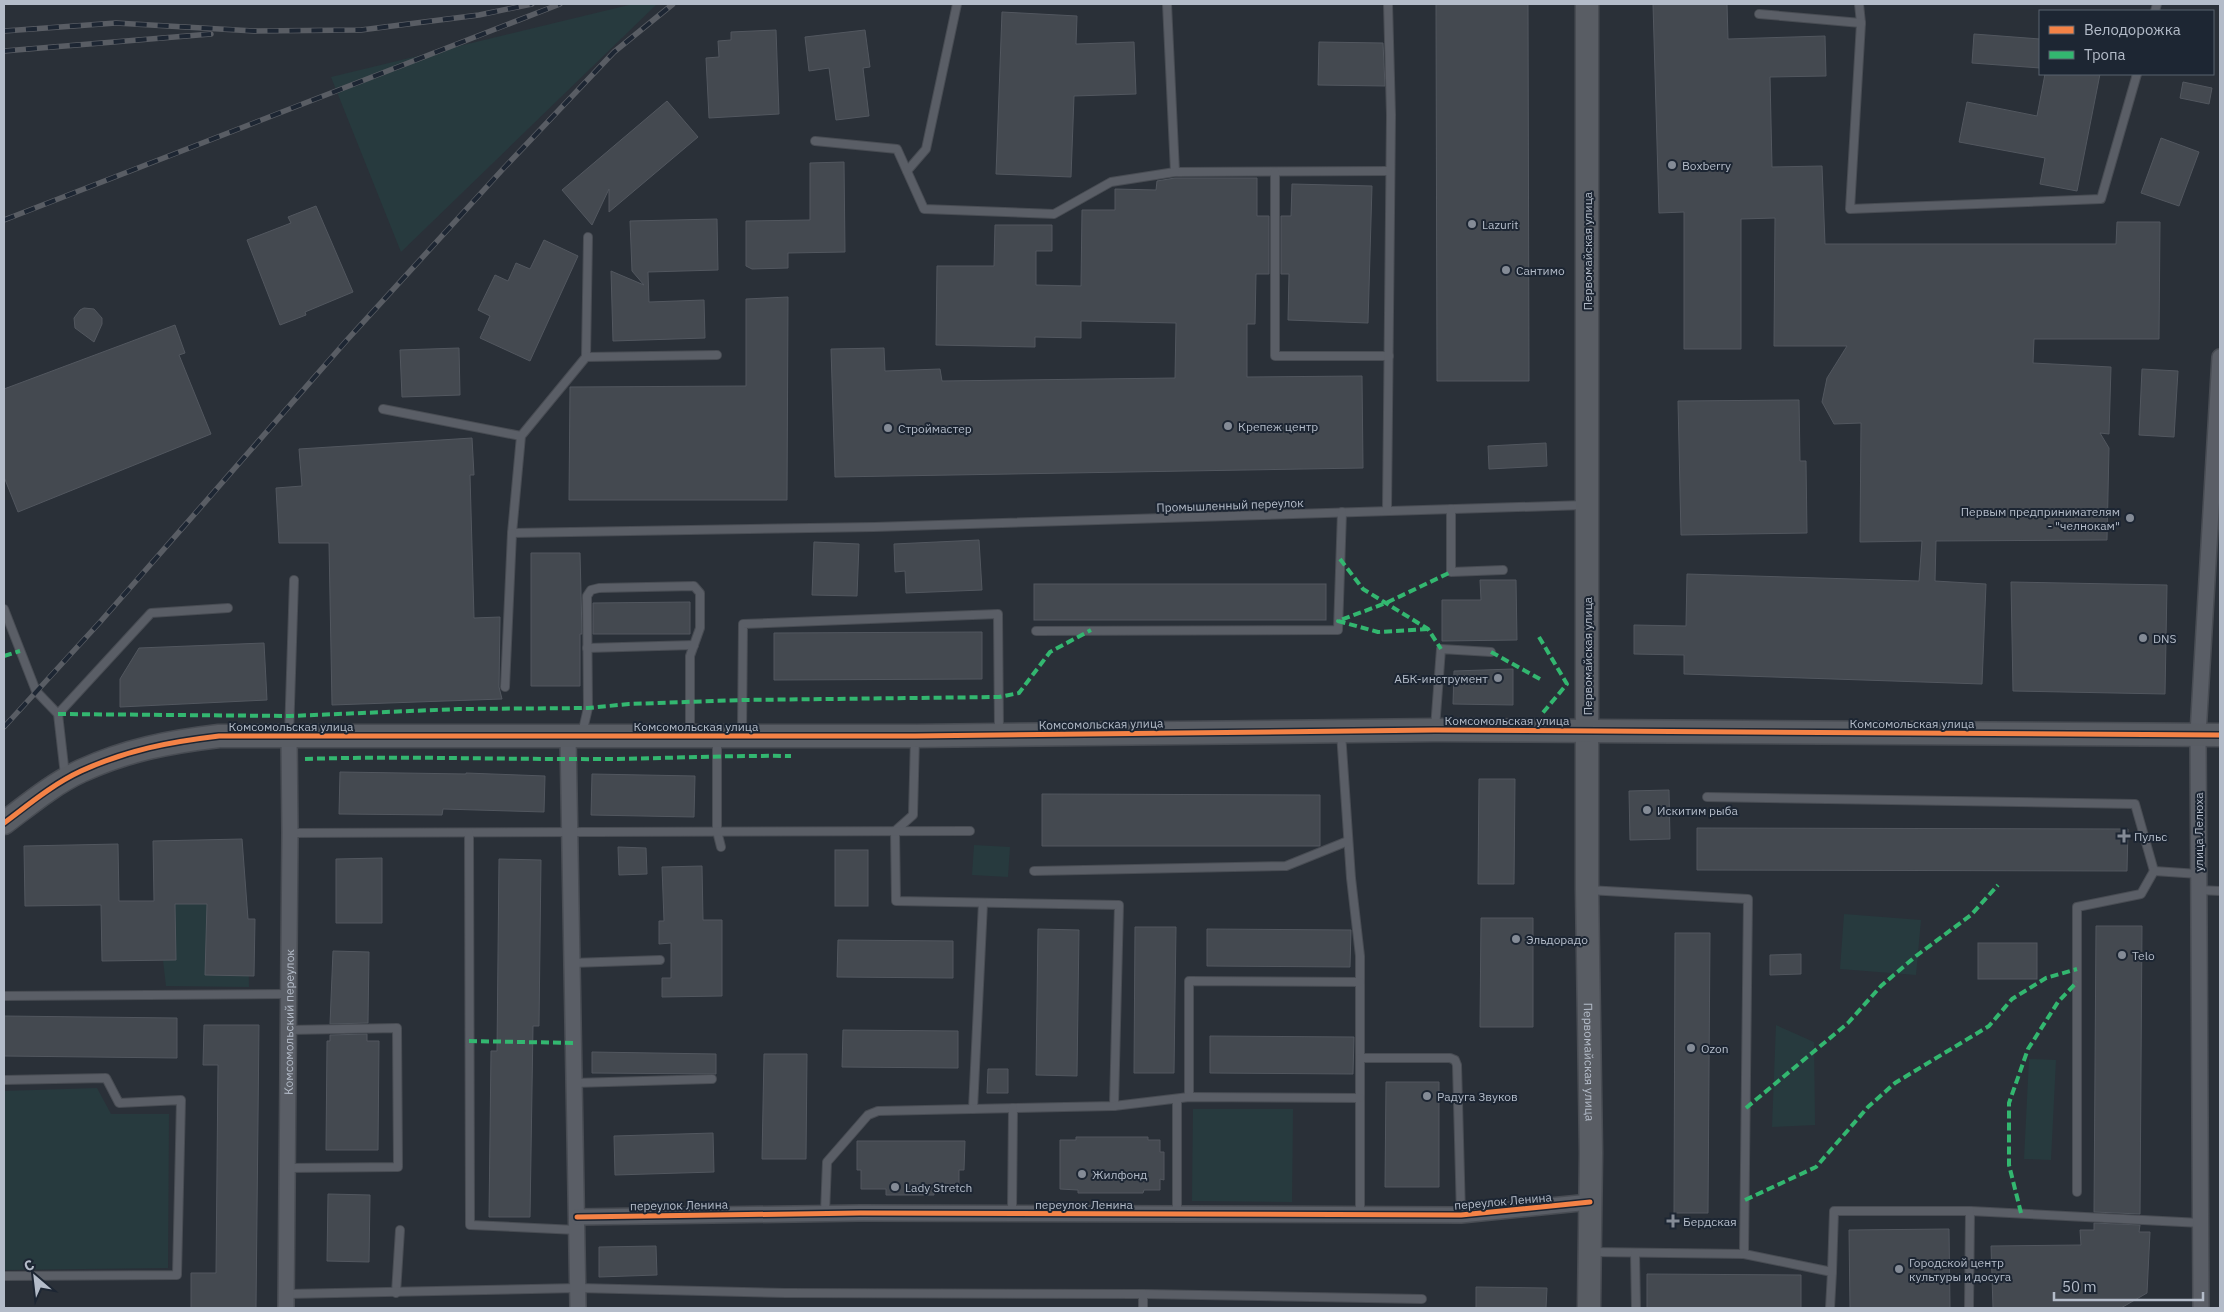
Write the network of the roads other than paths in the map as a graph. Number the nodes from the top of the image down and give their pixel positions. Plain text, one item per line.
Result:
1 (957, 4) edge
2 (1167, 4) edge
3 (1388, 4) edge
4 (1587, 4) edge
5 (1859, 4) edge
6 (1758, 14) dead end
7 (1861, 23) junction
8 (2137, 75) edge
9 (815, 141) dead end
10 (907, 171) junction
11 (1390, 171) junction
12 (1175, 172) junction
13 (1275, 172) junction
14 (588, 238) dead end
15 (717, 355) dead end
16 (1389, 356) junction
17 (586, 357) junction
18 (2220, 357) edge
19 (384, 409) dead end
20 (521, 436) junction
21 (1587, 505) junction
22 (1451, 509) junction
23 (1387, 511) junction
24 (1342, 512) junction
25 (512, 533) junction
26 (1503, 570) dead end
27 (294, 580) dead end
28 (228, 608) dead end
29 (4, 609) edge
30 (1036, 631) dead end
31 (694, 645) junction
32 (588, 648) junction
33 (1491, 652) dead end
34 (505, 687) dead end
35 (58, 714) junction
36 (1435, 730) junction
37 (1340, 731) junction
38 (1587, 731) junction
39 (2198, 734) junction
40 (999, 735) junction
41 (2220, 735) edge
42 (288, 736) junction
43 (575, 736) junction
44 (690, 736) junction
45 (717, 736) junction
46 (742, 736) junction
47 (915, 736) junction
48 (66, 780) junction
49 (1707, 797) dead end
50 (4, 823) edge
51 (717, 830) junction
52 (895, 831) junction
53 (970, 831) dead end
54 (570, 832) junction
55 (290, 833) junction
56 (469, 833) junction
57 (1348, 842) junction
58 (720, 847) dead end
59 (2154, 870) junction
60 (1034, 871) dead end
61 (2199, 874) junction
62 (1586, 890) junction
63 (2199, 890) junction
64 (2220, 891) edge
65 (983, 903) junction
66 (660, 960) dead end
67 (572, 963) junction
68 (1360, 982) junction
69 (288, 994) junction
70 (4, 996) edge
71 (288, 1030) junction
72 (1360, 1058) junction
73 (4, 1080) edge
74 (712, 1080) dead end
75 (574, 1082) junction
76 (1189, 1097) junction
77 (1360, 1098) junction
78 (1177, 1099) junction
79 (1114, 1106) junction
80 (1013, 1108) junction
81 (973, 1109) junction
82 (287, 1168) junction
83 (2077, 1192) dead end
84 (1590, 1202) junction
85 (1970, 1210) junction
86 (825, 1213) junction
87 (1012, 1213) junction
88 (1177, 1214) junction
89 (1360, 1215) junction
90 (1461, 1216) junction
91 (577, 1223) junction
92 (2201, 1223) junction
93 (400, 1230) dead end
94 (1590, 1252) junction
95 (1636, 1253) junction
96 (1744, 1254) junction
97 (1832, 1272) junction
98 (4, 1276) edge
99 (578, 1288) junction
100 (396, 1293) junction
101 (1143, 1294) junction
102 (1422, 1299) dead end
103 (286, 1301) edge
104 (578, 1308) edge
105 (1143, 1308) edge
106 (1589, 1308) edge
107 (1636, 1308) edge
108 (1830, 1308) edge
109 (1969, 1308) edge
110 (2201, 1308) edge

1 - 10 lane
2 - 12 lane
3 - 11 lane
4 - 21 street, Первомайская улица
5 - 7 lane
6 - 7 lane
7 - 8 lane
9 - 10 lane
10 - 12 lane
11 - 13 lane
11 - 16 lane
12 - 13 lane
13 - 16 lane
14 - 17 lane
15 - 17 lane
16 - 23 lane
17 - 20 lane
18 - 39 street, улица Лелюха
19 - 20 lane
20 - 25 lane
21 - 22 lane, Промышленный переулок
21 - 38 street, Первомайская улица
22 - 23 lane, Промышленный переулок
22 - 26 lane
23 - 24 lane, Промышленный переулок
24 - 25 lane, Промышленный переулок
24 - 30 lane
25 - 34 lane
27 - 42 lane
28 - 35 lane
29 - 35 lane
31 - 32 lane
31 - 32 lane
31 - 44 lane
32 - 43 lane
33 - 36 lane
35 - 48 lane
36 - 37 street, Комсомольская улица
36 - 38 street, Комсомольская улица
37 - 40 street, Комсомольская улица
37 - 57 lane
38 - 39 street, Комсомольская улица
38 - 62 street, Первомайская улица
39 - 41 street, Комсомольская улица
39 - 61 street, улица Лелюха
40 - 46 lane
40 - 47 street, Комсомольская улица
42 - 43 street, Комсомольская улица
42 - 48 street, Комсомольская улица
42 - 55 street, Комсомольский переулок
43 - 44 street, Комсомольская улица
43 - 54 street
44 - 45 street, Комсомольская улица
45 - 46 street, Комсомольская улица
45 - 51 lane
46 - 47 street, Комсомольская улица
47 - 52 lane
48 - 50 street, Комсомольская улица
49 - 59 lane
51 - 52 lane
51 - 54 lane
51 - 58 lane
52 - 53 lane
52 - 65 lane
54 - 56 lane
54 - 67 street
55 - 56 lane
55 - 69 street, Комсомольский переулок
56 - 91 lane
57 - 60 lane
57 - 68 lane
59 - 61 lane
59 - 83 lane
61 - 63 street, улица Лелюха
62 - 84 street, Первомайская улица
62 - 96 lane
63 - 64 lane
63 - 92 street, улица Лелюха
65 - 79 lane
65 - 81 lane
66 - 67 lane
67 - 75 street
68 - 72 lane
68 - 76 lane
69 - 70 lane
69 - 71 street, Комсомольский переулок
71 - 82 street, Комсомольский переулок
71 - 82 lane
72 - 77 lane
72 - 90 lane
73 - 98 lane
74 - 75 lane
75 - 91 street
76 - 77 lane
76 - 78 lane
77 - 89 lane
78 - 79 lane
78 - 88 lane
79 - 80 lane
80 - 81 lane
80 - 87 lane
81 - 86 lane
82 - 103 street, Комсомольский переулок
84 - 90 street, переулок Ленина
84 - 94 street, Первомайская улица
85 - 92 lane
85 - 97 lane
85 - 109 lane
86 - 87 street, переулок Ленина
86 - 91 street, переулок Ленина
87 - 88 street, переулок Ленина
88 - 89 street, переулок Ленина
89 - 90 street, переулок Ленина
91 - 99 street
92 - 110 street, улица Лелюха
93 - 100 lane
94 - 95 lane
94 - 106 street, Первомайская улица
95 - 96 lane
95 - 107 lane
96 - 97 lane
97 - 108 lane
99 - 100 lane
99 - 101 lane
99 - 104 street
100 - 103 lane
101 - 102 lane
101 - 105 lane

